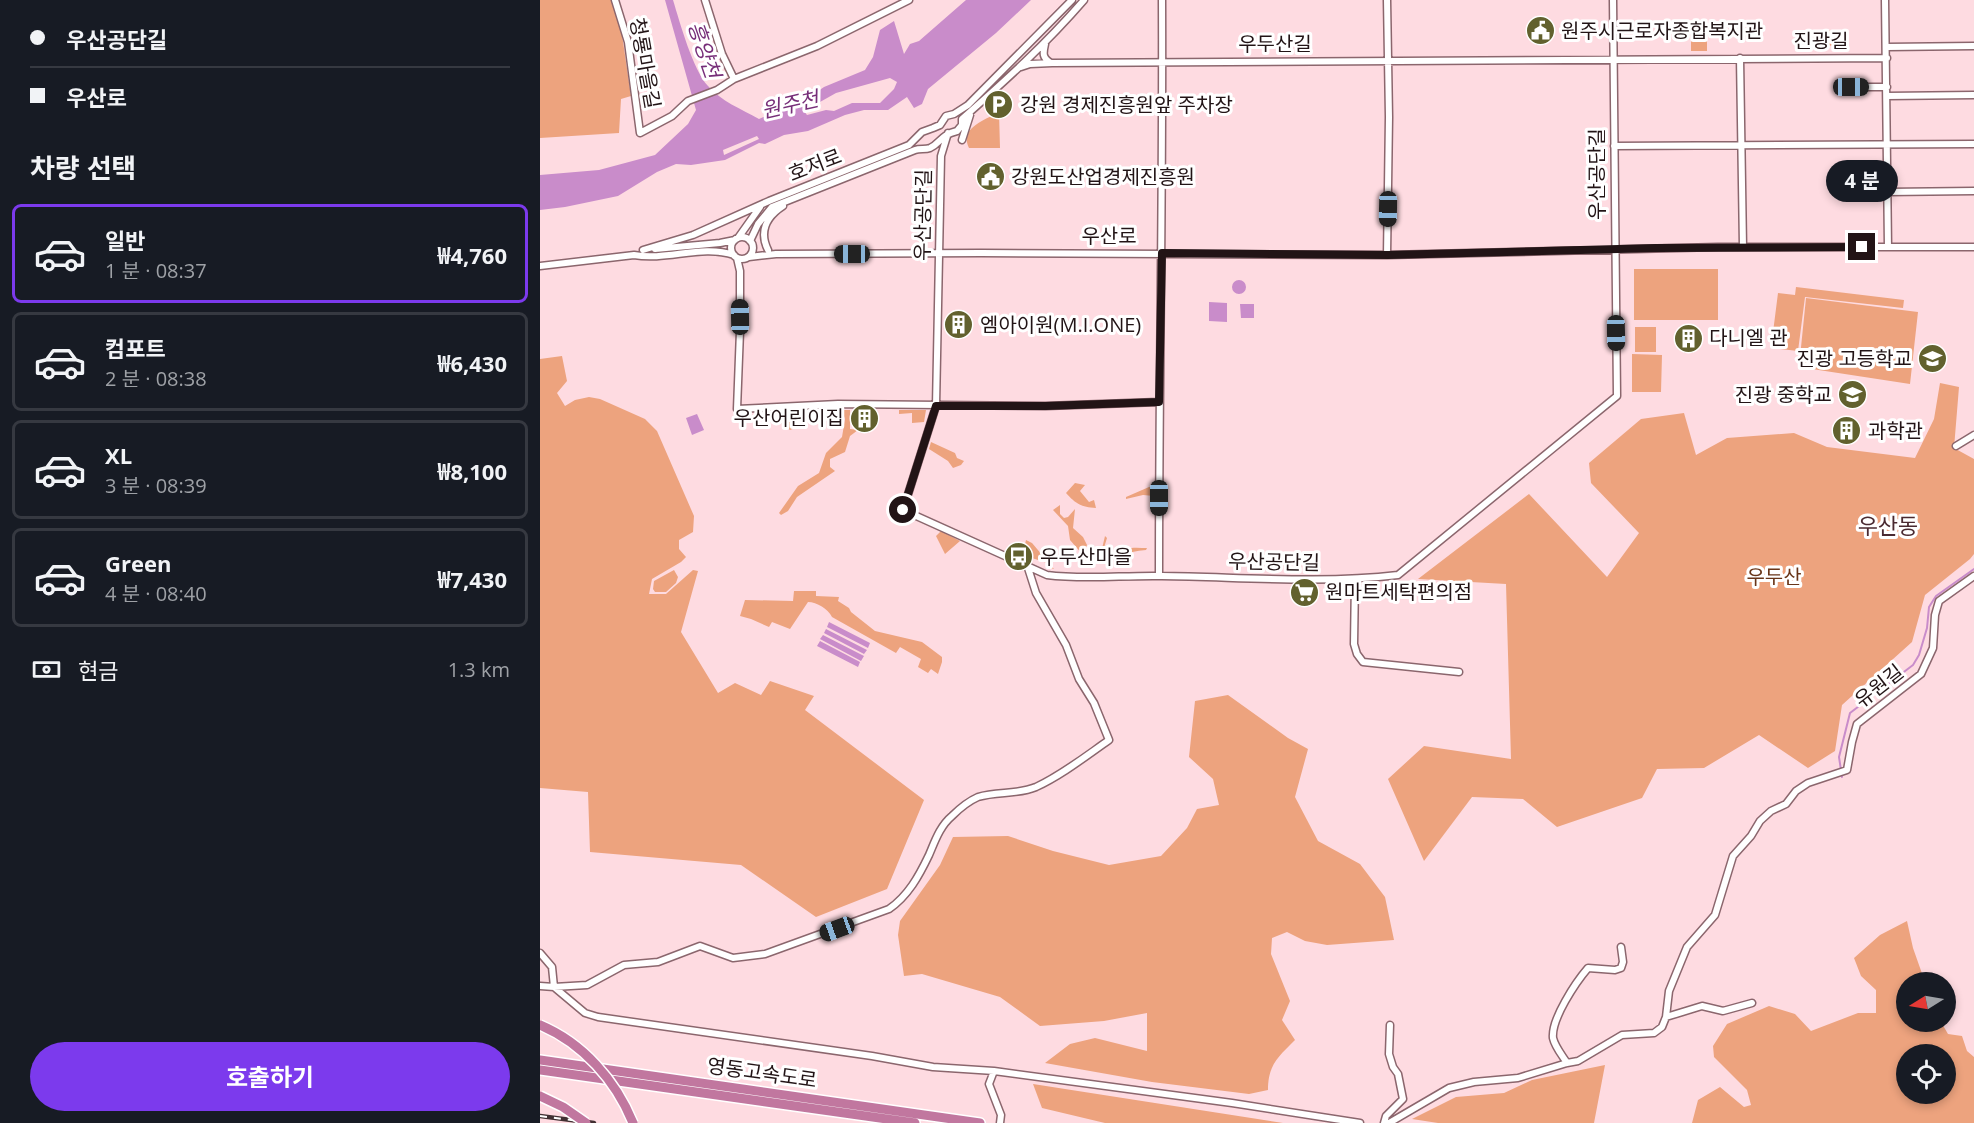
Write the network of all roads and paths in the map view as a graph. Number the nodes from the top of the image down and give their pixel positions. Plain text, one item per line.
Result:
1 (615, 0) edge
2 (705, 0) edge
3 (909, 0) edge
4 (1072, 0) edge
5 (1084, 0) edge
6 (1162, 0) edge
7 (1387, 0) edge
8 (1613, 0) edge
9 (1885, 0) edge
10 (1045, 44) junction
11 (1974, 46) edge
12 (1027, 47) junction
13 (1887, 47) junction
14 (1034, 55) junction
15 (1740, 58) junction
16 (1887, 58) junction
17 (1388, 60) junction
18 (1612, 60) junction
19 (1162, 62) junction
20 (1052, 63) junction
21 (1021, 67) junction
22 (734, 79) junction
23 (1851, 87) dead end
24 (1887, 87) junction
25 (1974, 95) edge
26 (1887, 96) junction
27 (971, 111) junction
28 (954, 114) junction
29 (962, 119) junction
30 (961, 128) junction
31 (948, 133) junction
32 (917, 138) junction
33 (1974, 144) edge
34 (1742, 145) junction
35 (1887, 145) junction
36 (1614, 146) junction
37 (933, 147) junction
38 (920, 148) junction
39 (941, 156) junction
40 (1974, 191) edge
41 (1887, 192) junction
42 (794, 198) junction
43 (762, 204) junction
44 (736, 239) junction
45 (751, 242) junction
46 (1974, 246) edge
47 (1743, 247) junction
48 (1888, 247) junction
49 (1614, 249) junction
50 (643, 250) junction
51 (768, 250) junction
52 (939, 253) junction
53 (1162, 253) junction
54 (634, 255) junction
55 (776, 255) junction
56 (1388, 255) junction
57 (735, 257) junction
58 (747, 258) junction
59 (540, 266) edge
60 (740, 272) junction
61 (1159, 402) junction
62 (936, 406) junction
63 (1974, 435) edge
64 (1956, 446) dead end
65 (1028, 568) junction
66 (1159, 576) junction
67 (1974, 576) edge
68 (1355, 580) junction
69 (1459, 672) dead end
70 (1621, 946) dead end
71 (540, 953) edge
72 (540, 986) edge
73 (554, 987) junction
74 (1752, 1004) dead end
75 (1666, 1017) junction
76 (540, 1025) edge
77 (1390, 1025) dead end
78 (540, 1060) edge
79 (1567, 1063) junction
80 (540, 1070) edge
81 (994, 1071) junction
82 (540, 1096) edge
83 (586, 1123) edge
84 (633, 1123) edge
85 (915, 1123) edge
86 (980, 1123) edge
87 (1000, 1123) edge
88 (1360, 1123) edge
89 (1384, 1123) edge
90 (1389, 1123) edge

1 - 22 street, 청룡마을길
2 - 22 street
3 - 22 street
4 - 12 street, 호저로
5 - 10 street
6 - 19 street
7 - 17 street
8 - 18 street, 우산공단길
9 - 13 street
10 - 14 street
10 - 20 street
11 - 13 street
12 - 14 street
12 - 28 street, 호저로
13 - 16 street
14 - 21 street
15 - 16 street, 진광길
15 - 18 street, 진광길
15 - 34 street
16 - 24 street
17 - 18 street
17 - 19 street, 우두산길
17 - 56 street
18 - 36 street, 우산공단길
19 - 20 street, 우두산길
19 - 53 street
20 - 21 street, 우두산길
21 - 27 street
23 - 24 street
24 - 26 street
25 - 26 street
26 - 35 street
27 - 29 street
27 - 30 street
28 - 29 street
28 - 32 street, 호저로
29 - 30 street
30 - 31 street
31 - 37 street
31 - 39 street, 우산공단길
32 - 38 street
32 - 43 street, 호저로
33 - 35 street
34 - 35 street
34 - 36 street
34 - 47 street
35 - 41 street
36 - 49 street, 우산공단길
37 - 38 street, 호저로
37 - 39 street
38 - 42 street, 호저로
39 - 52 street, 우산공단길
40 - 41 street
41 - 48 street
42 - 45 street
42 - 51 street
43 - 44 street
43 - 50 street, 호저로
44 - 45 street
44 - 50 street
44 - 57 street
45 - 51 street
45 - 58 street
46 - 48 street, 우산로
47 - 48 street, 우산로
47 - 49 street, 우산로
49 - 56 street, 우산로
49 - 68 street, 우산공단길
50 - 54 street
51 - 55 street
52 - 53 street, 우산로
52 - 55 street, 우산로
52 - 62 street, 우산공단길
53 - 56 street, 우산로
53 - 61 street
54 - 57 street
54 - 59 street
55 - 58 street, 우산로
57 - 58 street
57 - 60 street
58 - 60 street
60 - 62 street
61 - 62 street
61 - 66 street
62 - 65 street, 우산공단길
63 - 64 street
65 - 66 street, 우산공단길
65 - 73 street
66 - 68 street, 우산공단길
67 - 75 street, 유원길
68 - 69 street
70 - 79 street
71 - 73 street
72 - 73 street
73 - 81 street
74 - 75 street
75 - 79 street
76 - 84 highway, bridge
77 - 89 street
78 - 86 highway, 영동고속도로
79 - 90 street
80 - 85 highway, 영동고속도로
81 - 87 street
81 - 88 street
82 - 83 highway, bridge

